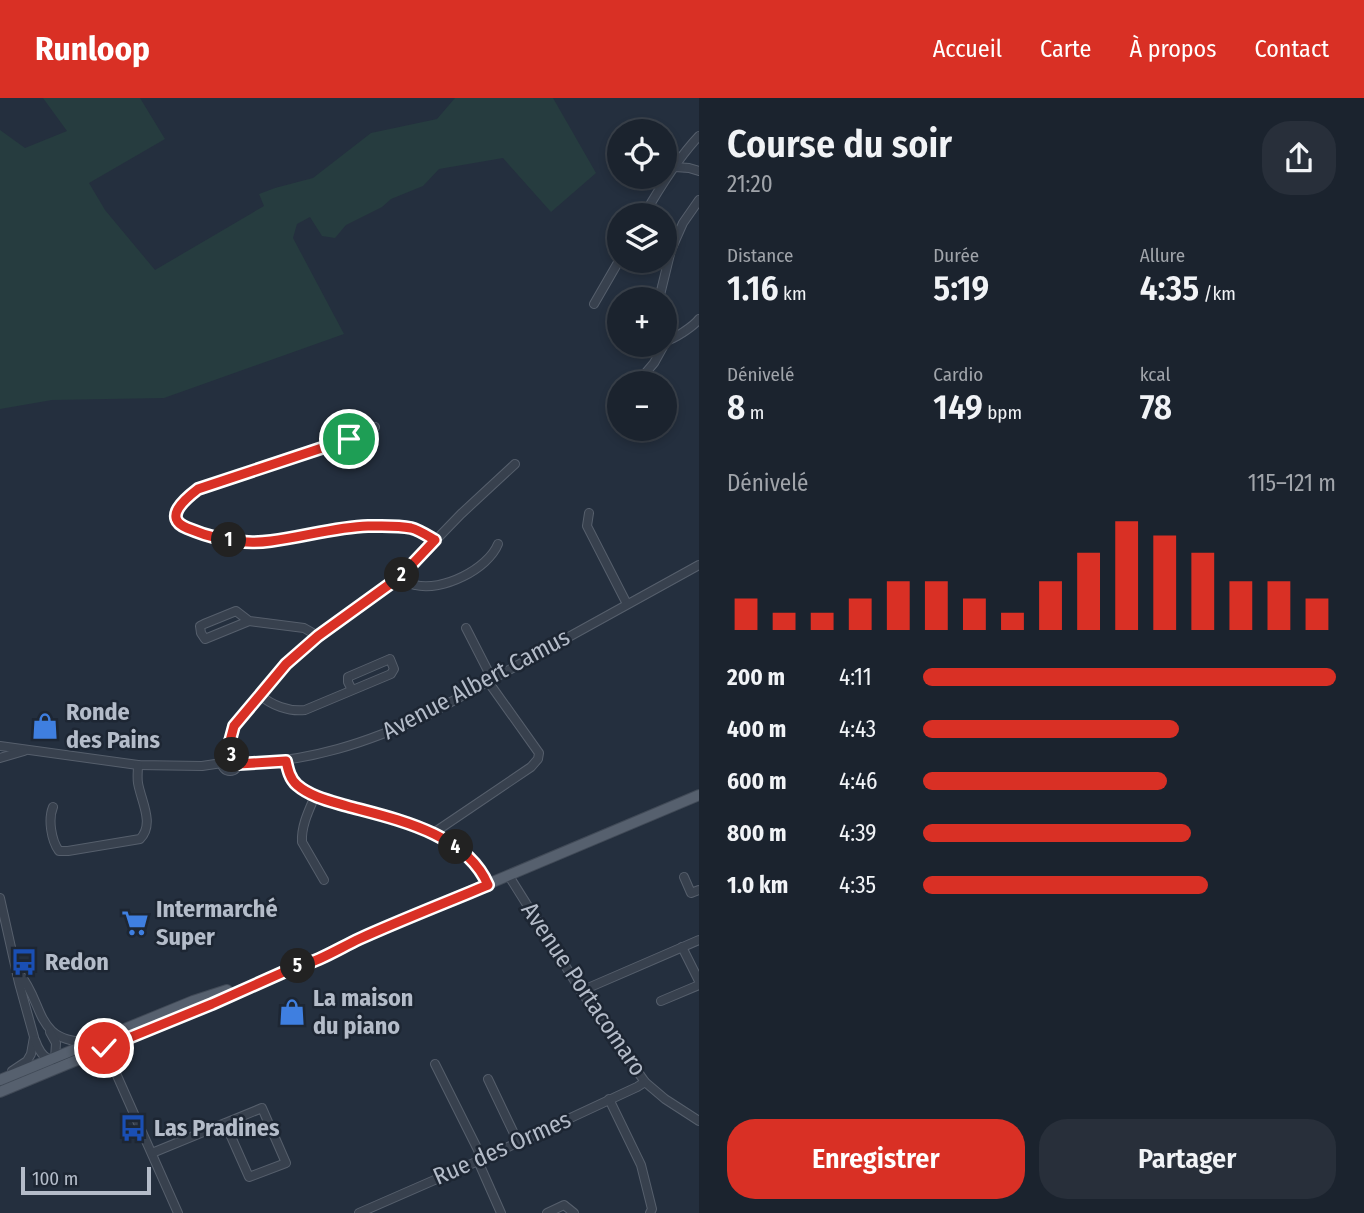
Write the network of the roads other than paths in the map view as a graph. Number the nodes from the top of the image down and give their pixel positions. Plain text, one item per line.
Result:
1 (699, 136) edge
2 (677, 164) edge
3 (677, 167) edge
4 (699, 171) edge
5 (699, 200) edge
6 (612, 273) edge
7 (662, 287) edge
8 (594, 304) dead end
9 (698, 323) edge
10 (677, 334) edge
11 (375, 427) dead end
12 (515, 464) dead end
13 (589, 513) dead end
14 (435, 540) junction
15 (498, 544) dead end
16 (699, 565) edge
17 (401, 576) junction
18 (627, 604) junction
19 (249, 621) junction
20 (466, 628) dead end
21 (318, 636) junction
22 (490, 679) junction
23 (352, 690) junction
24 (260, 695) junction
25 (0, 746) edge
26 (30, 749) junction
27 (230, 755) junction
28 (0, 758) edge
29 (286, 761) junction
30 (222, 763) junction
31 (238, 764) junction
32 (138, 765) junction
33 (699, 795) edge
34 (315, 796) junction
35 (53, 807) dead end
36 (432, 834) junction
37 (509, 876) junction
38 (684, 877) dead end
39 (324, 880) dead end
40 (488, 885) junction
41 (699, 890) edge
42 (0, 898) edge
43 (699, 940) edge
44 (682, 947) junction
45 (18, 971) junction
46 (699, 983) edge
47 (581, 991) junction
48 (661, 1001) dead end
49 (44, 1023) junction
50 (34, 1037) junction
51 (99, 1043) junction
52 (80, 1058) junction
53 (53, 1059) junction
54 (435, 1064) dead end
55 (0, 1079) edge
56 (488, 1079) dead end
57 (645, 1082) junction
58 (12, 1086) junction
59 (0, 1092) edge
60 (609, 1099) junction
61 (699, 1121) edge
62 (225, 1123) junction
63 (518, 1142) junction
64 (152, 1153) junction
65 (478, 1161) junction
66 (178, 1213) edge
67 (359, 1213) edge
68 (501, 1213) edge
69 (549, 1213) edge
70 (574, 1213) edge
71 (650, 1213) edge

1 - 2 street
3 - 4 street
5 - 7 street
6 - 8 street
9 - 10 street
11 - 14 street
12 - 14 street
13 - 18 street
14 - 17 street
15 - 17 street
16 - 18 street, Avenue Albert Camus
17 - 21 street
18 - 22 street, Avenue Albert Camus
19 - 19 street
19 - 21 street
20 - 22 street
21 - 24 street
22 - 29 street, Avenue Albert Camus
22 - 36 street
23 - 23 street
23 - 24 street
24 - 27 street
25 - 26 street, Avenue Albert Camus
26 - 28 street, Avenue Albert Camus
26 - 32 street, Avenue Albert Camus
27 - 30 street
27 - 31 street
29 - 31 street, Avenue Albert Camus
29 - 34 street
30 - 31 street, Avenue Albert Camus
30 - 32 street, Avenue Albert Camus
32 - 35 street
33 - 37 main road
34 - 36 street
34 - 39 street
36 - 40 street
37 - 40 main road
37 - 47 street, Avenue Portacomaro
38 - 41 street
40 - 51 main road
42 - 45 street
43 - 44 street
44 - 46 street
44 - 47 street
45 - 49 street
45 - 50 street
46 - 48 street
47 - 57 street, Avenue Portacomaro
49 - 51 street
49 - 53 street
50 - 53 street
50 - 55 street
51 - 52 main road
51 - 53 main road
51 - 64 street
52 - 53 street
52 - 58 main road
53 - 55 main road
53 - 58 street
54 - 65 street
56 - 63 street
57 - 60 street, Rue des Ormes
57 - 61 street, Avenue Portacomaro
58 - 59 main road
60 - 63 street, Rue des Ormes
60 - 71 street
62 - 62 street
62 - 64 street
63 - 65 street, Rue des Ormes
64 - 66 street
65 - 67 street, Rue des Ormes
65 - 68 street
69 - 70 street

